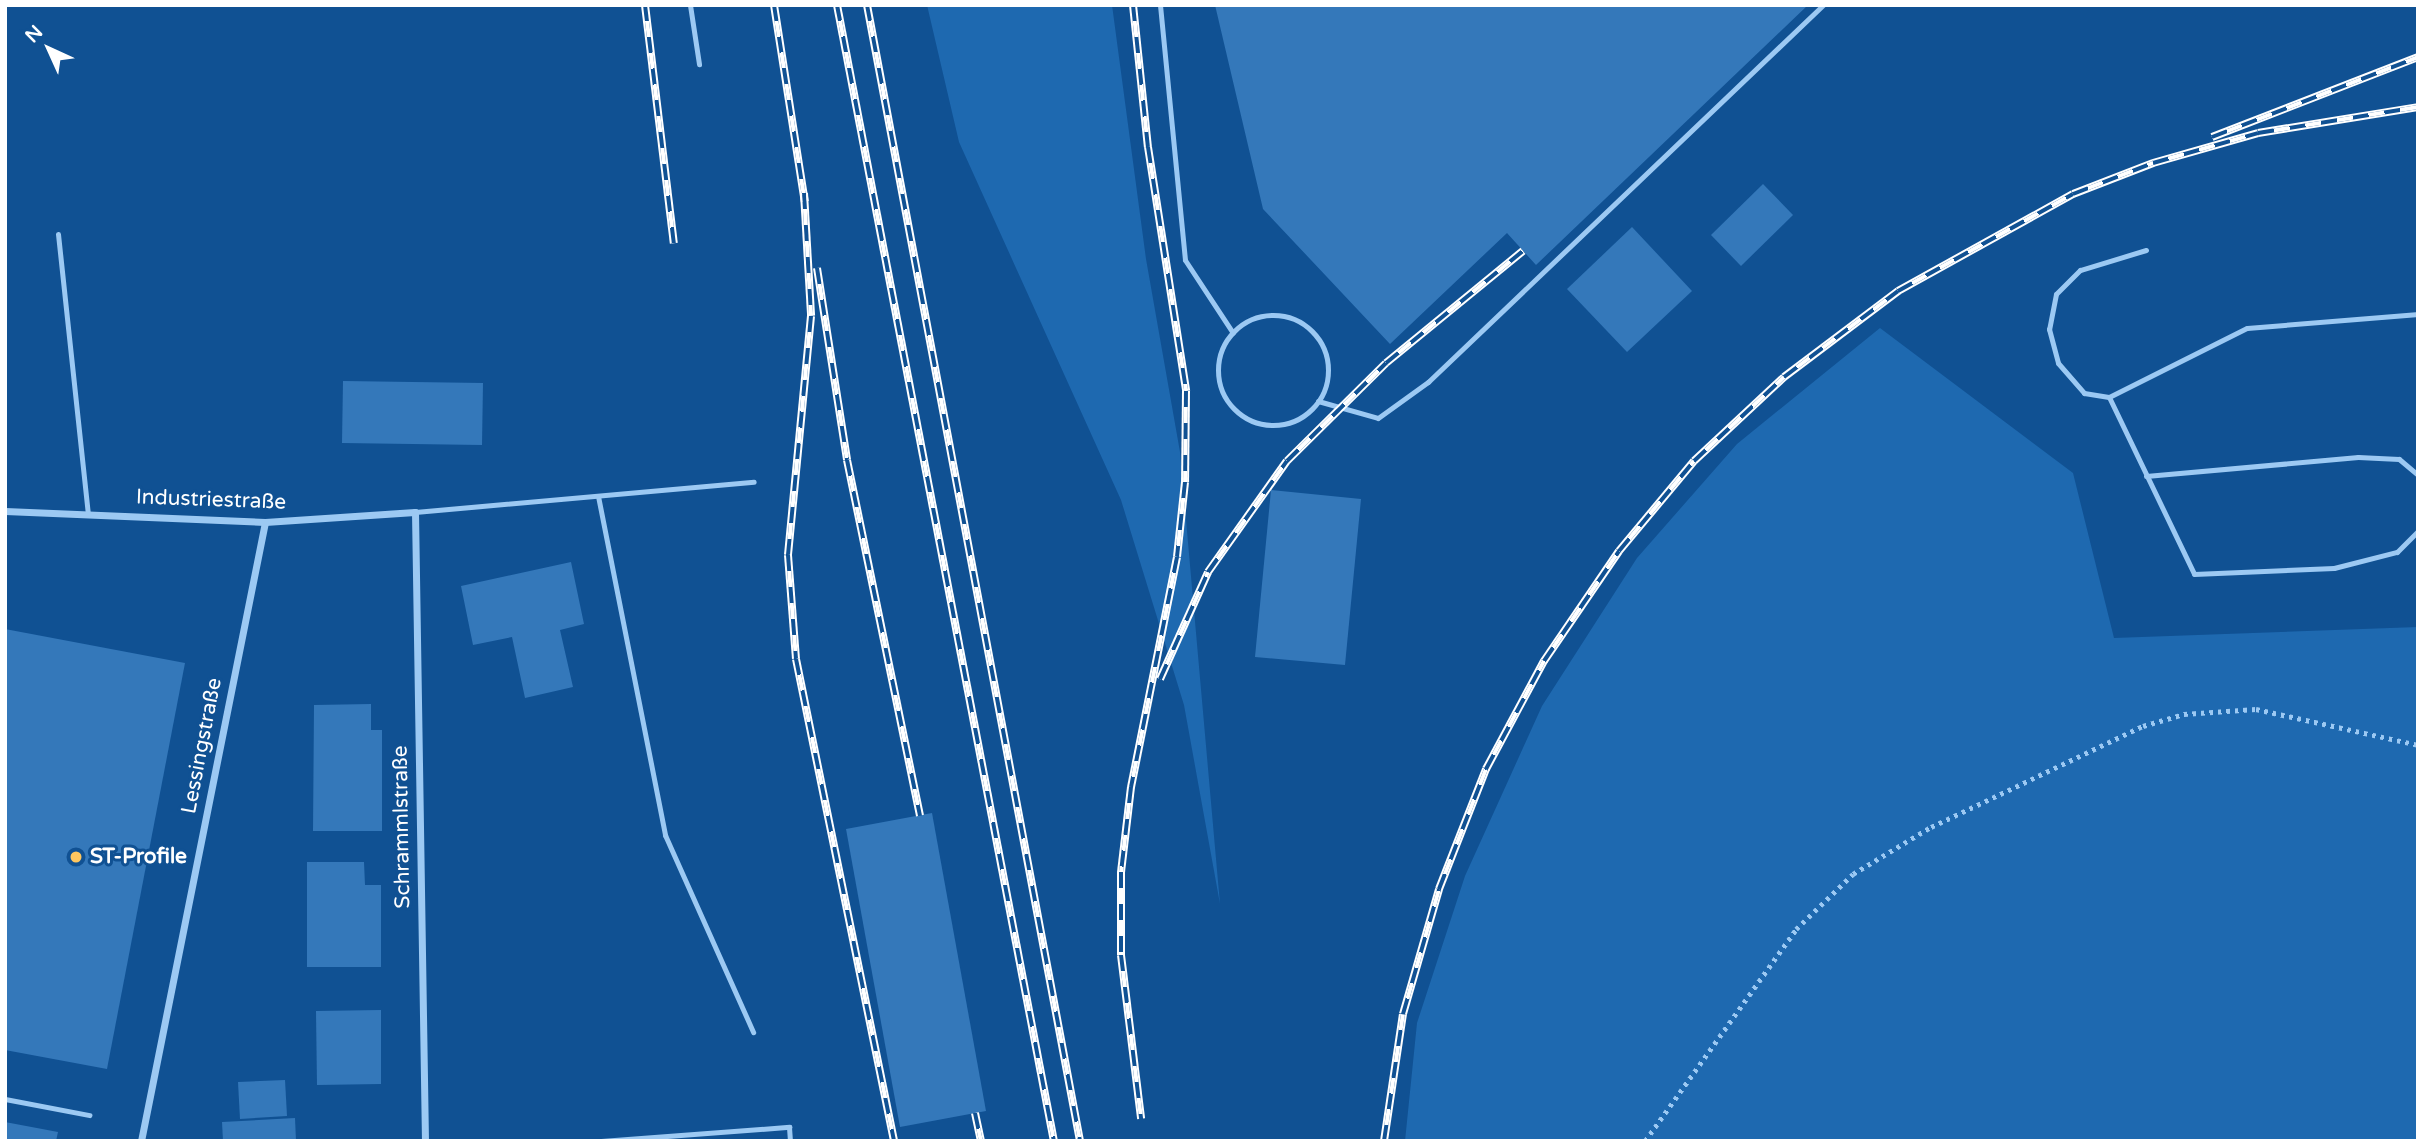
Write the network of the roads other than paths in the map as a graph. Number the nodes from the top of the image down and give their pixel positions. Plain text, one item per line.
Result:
1 (690, 5) edge
2 (1160, 5) edge
3 (1823, 5) edge
4 (699, 64) dead end
5 (58, 234) dead end
6 (2146, 250) dead end
7 (2418, 314) edge
8 (1233, 333) junction
9 (2109, 397) junction
10 (1318, 401) junction
11 (2418, 475) edge
12 (2146, 476) junction
13 (754, 482) dead end
14 (598, 496) junction
15 (5, 511) edge
16 (415, 512) junction
17 (88, 513) junction
18 (265, 522) junction
19 (2418, 531) edge
20 (753, 1032) dead end
21 (5, 1098) edge
22 (89, 1115) dead end
23 (141, 1141) edge
24 (425, 1141) edge
25 (601, 1141) edge
26 (790, 1141) edge

1 - 4 lane
2 - 8 lane
3 - 10 lane
5 - 17 lane
6 - 9 lane
7 - 9 lane
8 - 10 lane
8 - 10 lane
9 - 12 lane
11 - 12 lane
12 - 19 lane
13 - 14 lane
14 - 16 lane
14 - 20 lane
15 - 17 street, Industriestraße
16 - 18 street, Industriestraße
16 - 24 street, Schrammlstraße
17 - 18 street, Industriestraße
18 - 23 street, Lessingstraße
21 - 22 lane
25 - 26 lane

